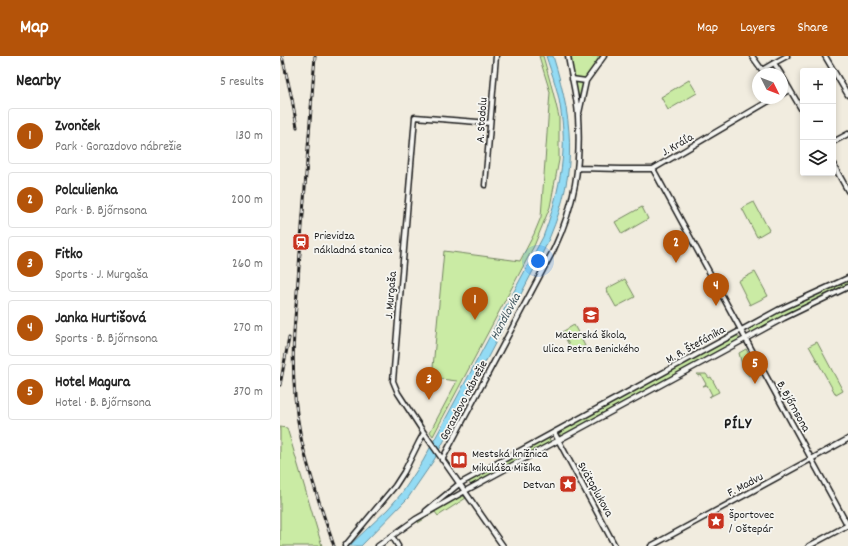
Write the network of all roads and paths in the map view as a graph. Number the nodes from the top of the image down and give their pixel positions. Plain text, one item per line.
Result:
1 (496, 56) edge
2 (568, 56) edge
3 (604, 56) edge
4 (752, 56) edge
5 (787, 56) edge
6 (825, 56) edge
7 (774, 63) junction
8 (761, 68) edge
9 (768, 68) edge
10 (777, 68) edge
11 (572, 79) junction
12 (586, 81) junction
13 (789, 90) edge
14 (848, 95) edge
15 (764, 104) edge
16 (800, 107) edge
17 (578, 115) junction
18 (490, 123) junction
19 (848, 134) edge
20 (836, 140) edge
21 (578, 168) junction
22 (653, 169) junction
23 (836, 169) edge
24 (485, 185) dead end
25 (848, 191) edge
26 (848, 278) edge
27 (848, 287) edge
28 (741, 330) junction
29 (746, 339) junction
30 (554, 432) junction
31 (424, 433) junction
32 (848, 439) edge
33 (558, 441) junction
34 (441, 458) junction
35 (812, 459) junction
36 (459, 484) junction
37 (465, 491) junction
38 (416, 520) junction
39 (848, 525) edge
40 (392, 536) junction
41 (345, 546) edge
42 (378, 546) edge
43 (398, 546) edge
44 (503, 546) edge
45 (616, 546) edge
46 (651, 546) edge
47 (809, 546) edge

1 - 18 street, A. Stodolu
2 - 11 street, Gorazdovo nábrežie
3 - 12 street
4 - 8 street
5 - 7 street
6 - 14 street
7 - 9 street
7 - 10 street
11 - 12 street
11 - 17 street, Gorazdovo nábrežie
12 - 17 street
13 - 16 street
15 - 22 street, J. Kráľa
17 - 21 street, Gorazdovo nábrežie
18 - 24 street, A. Stodolu
18 - 31 street, J. Murgaša
19 - 20 street
21 - 22 street, J. Kráľa
21 - 34 street, Gorazdovo nábrežie
22 - 28 street, B. Bjőrnsona
23 - 25 street
26 - 28 street, M. R. Štefánika
27 - 29 street, M. R. Štefánika
28 - 29 street, B. Bjőrnsona
28 - 30 street, M. R. Štefánika
29 - 33 street, M. R. Štefánika
29 - 35 street, B. Bjőrnsona
30 - 33 street
30 - 36 street, M. R. Štefánika
31 - 34 street, J. Murgaša
31 - 41 street
32 - 35 street, F. Madvu
33 - 37 street, M. R. Štefánika
33 - 45 street, Svätoplukova
34 - 36 street, J. Murgaša
35 - 39 street, B. Bjőrnsona
35 - 46 street, F. Madvu
36 - 37 street
36 - 38 street, M. R. Štefánika
37 - 38 street, M. R. Štefánika
37 - 44 street
38 - 40 street
39 - 47 street
40 - 42 street
40 - 43 street

